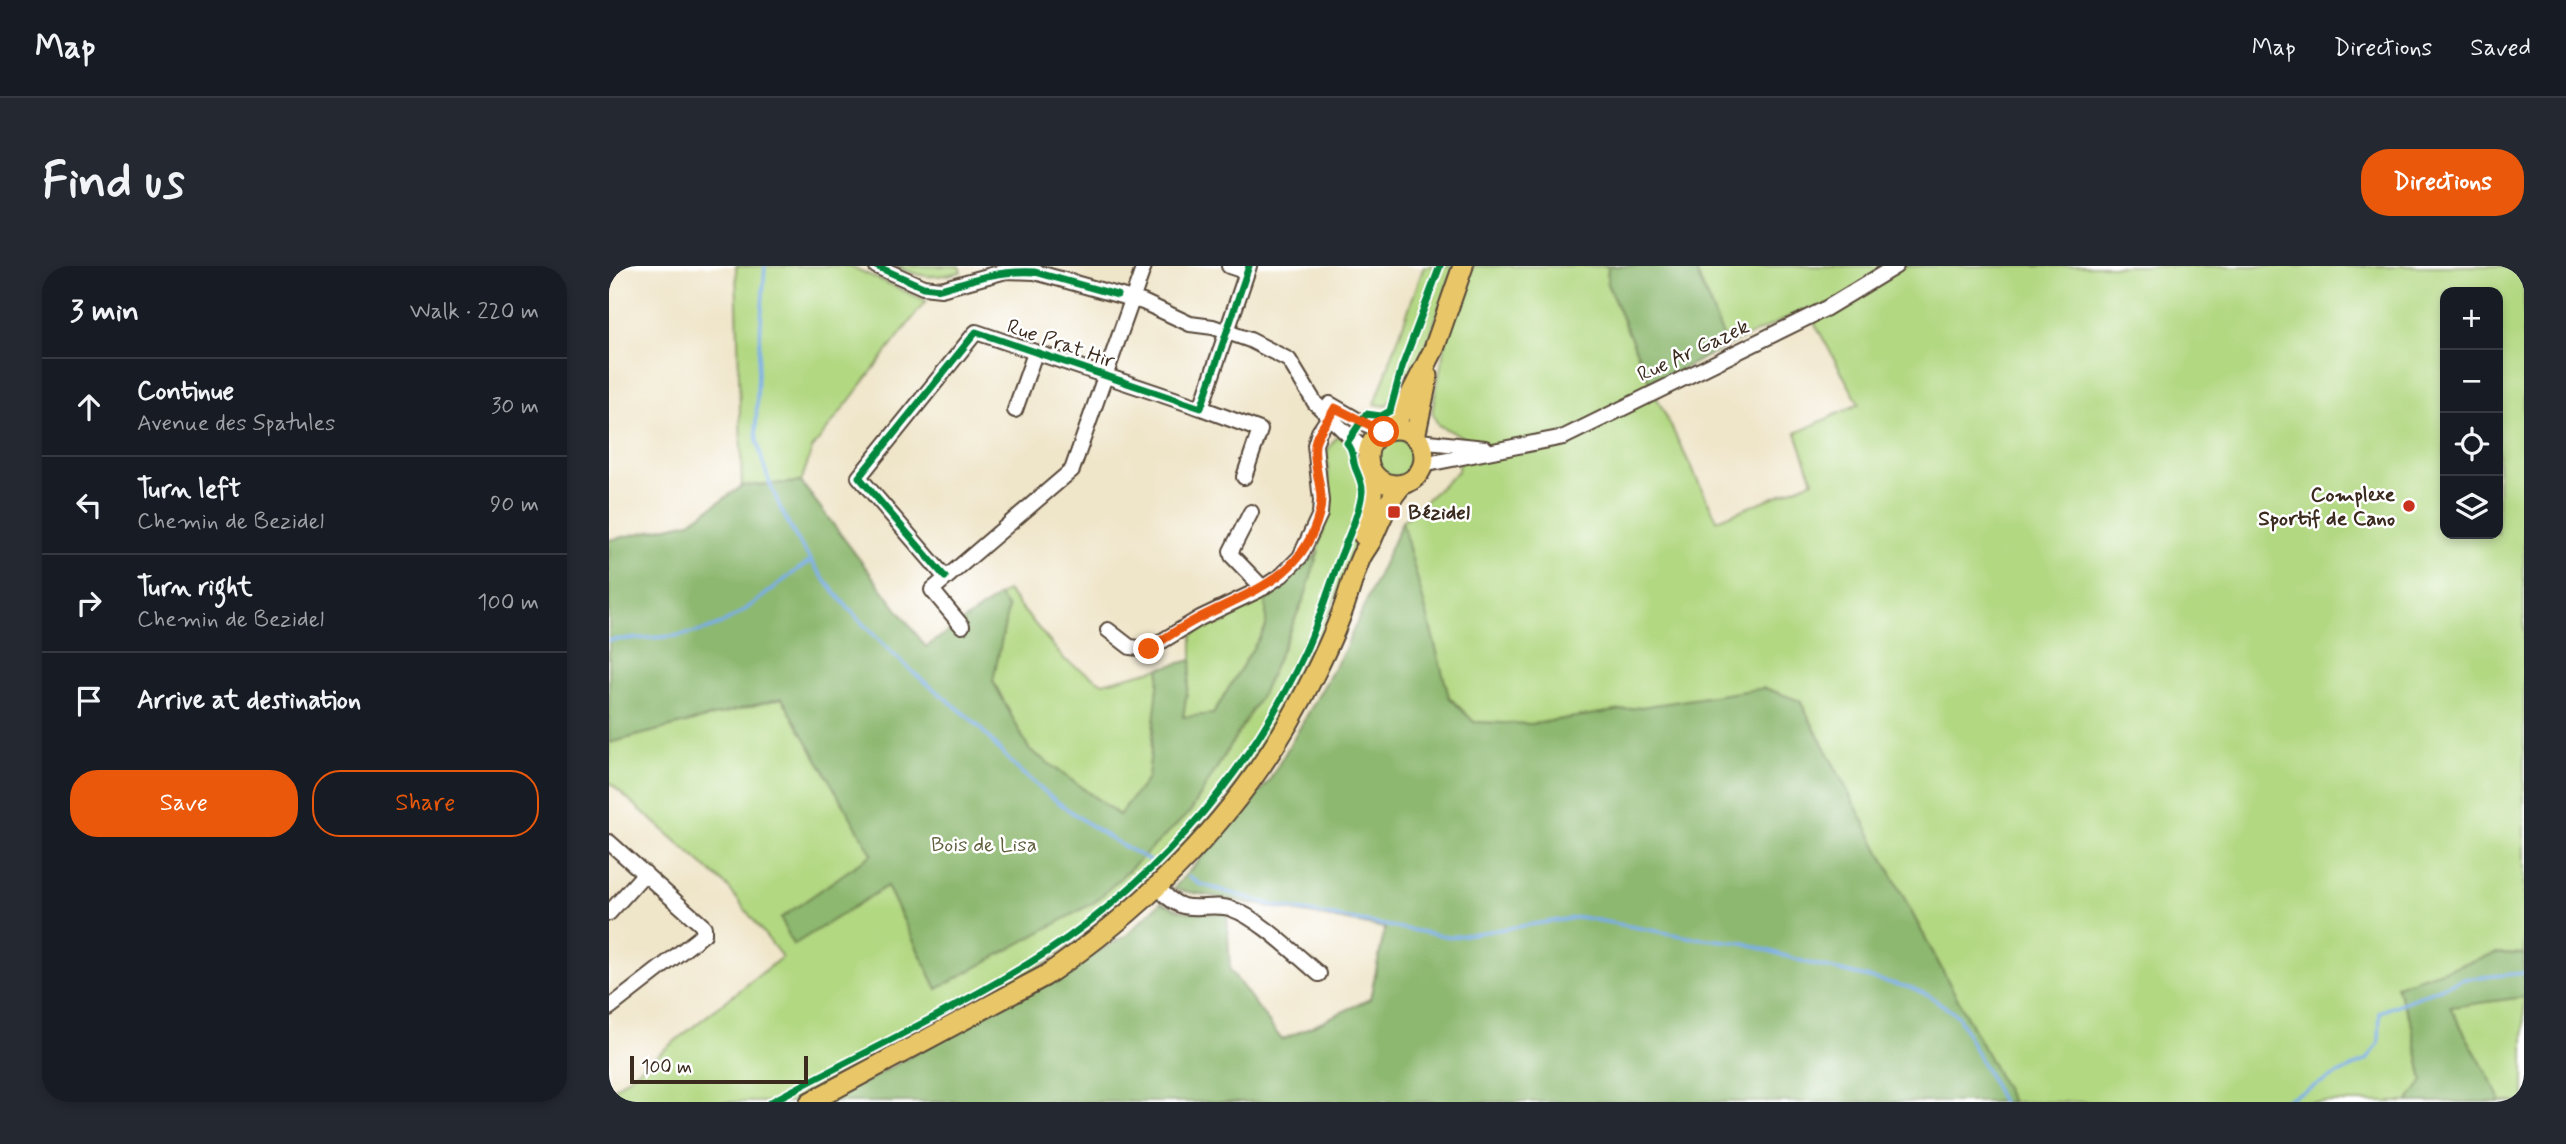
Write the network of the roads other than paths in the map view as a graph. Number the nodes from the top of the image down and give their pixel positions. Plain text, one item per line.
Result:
1 (876, 266) edge
2 (1144, 266) edge
3 (1229, 266) edge
4 (1463, 266) edge
5 (1896, 266) edge
6 (1248, 269) edge
7 (1132, 299) junction
8 (1228, 332) junction
9 (1434, 349) junction
10 (1035, 353) junction
11 (1106, 377) junction
12 (1201, 408) junction
13 (1015, 410) dead end
14 (1333, 413) junction
15 (1389, 431) junction
16 (1417, 439) junction
17 (1500, 450) junction
18 (1371, 463) junction
19 (1422, 466) junction
20 (1244, 477) dead end
21 (1403, 484) junction
22 (1251, 512) dead end
23 (1361, 556) junction
24 (946, 577) junction
25 (1263, 588) junction
26 (962, 626) dead end
27 (1108, 630) dead end
28 (609, 842) edge
29 (645, 873) junction
30 (1157, 887) junction
31 (609, 913) edge
32 (1319, 974) dead end
33 (609, 1008) edge
34 (810, 1102) edge

1 - 7 street
2 - 7 street
3 - 6 street
4 - 9 main road
5 - 17 street, Rue Ar Gazek
6 - 8 street
7 - 8 street
7 - 11 street
8 - 12 street
8 - 14 street
9 - 15 main road
9 - 16 main road
10 - 11 street, Rue Prat Hir
10 - 13 street
10 - 24 street, Rue Prat Hir
11 - 12 street, Rue Prat Hir
11 - 24 street
12 - 20 street, Rue Prat Hir
14 - 15 street
14 - 18 street
14 - 25 street
15 - 16 main road
15 - 18 main road
16 - 17 street, Rue Ar Gazek
16 - 19 main road
17 - 19 street, Rue Ar Gazek
18 - 21 main road
18 - 23 main road
19 - 21 main road
21 - 23 main road
22 - 25 street
23 - 30 main road
24 - 26 street
25 - 27 street
28 - 29 street
29 - 31 street
29 - 33 street
30 - 32 street
30 - 34 main road

